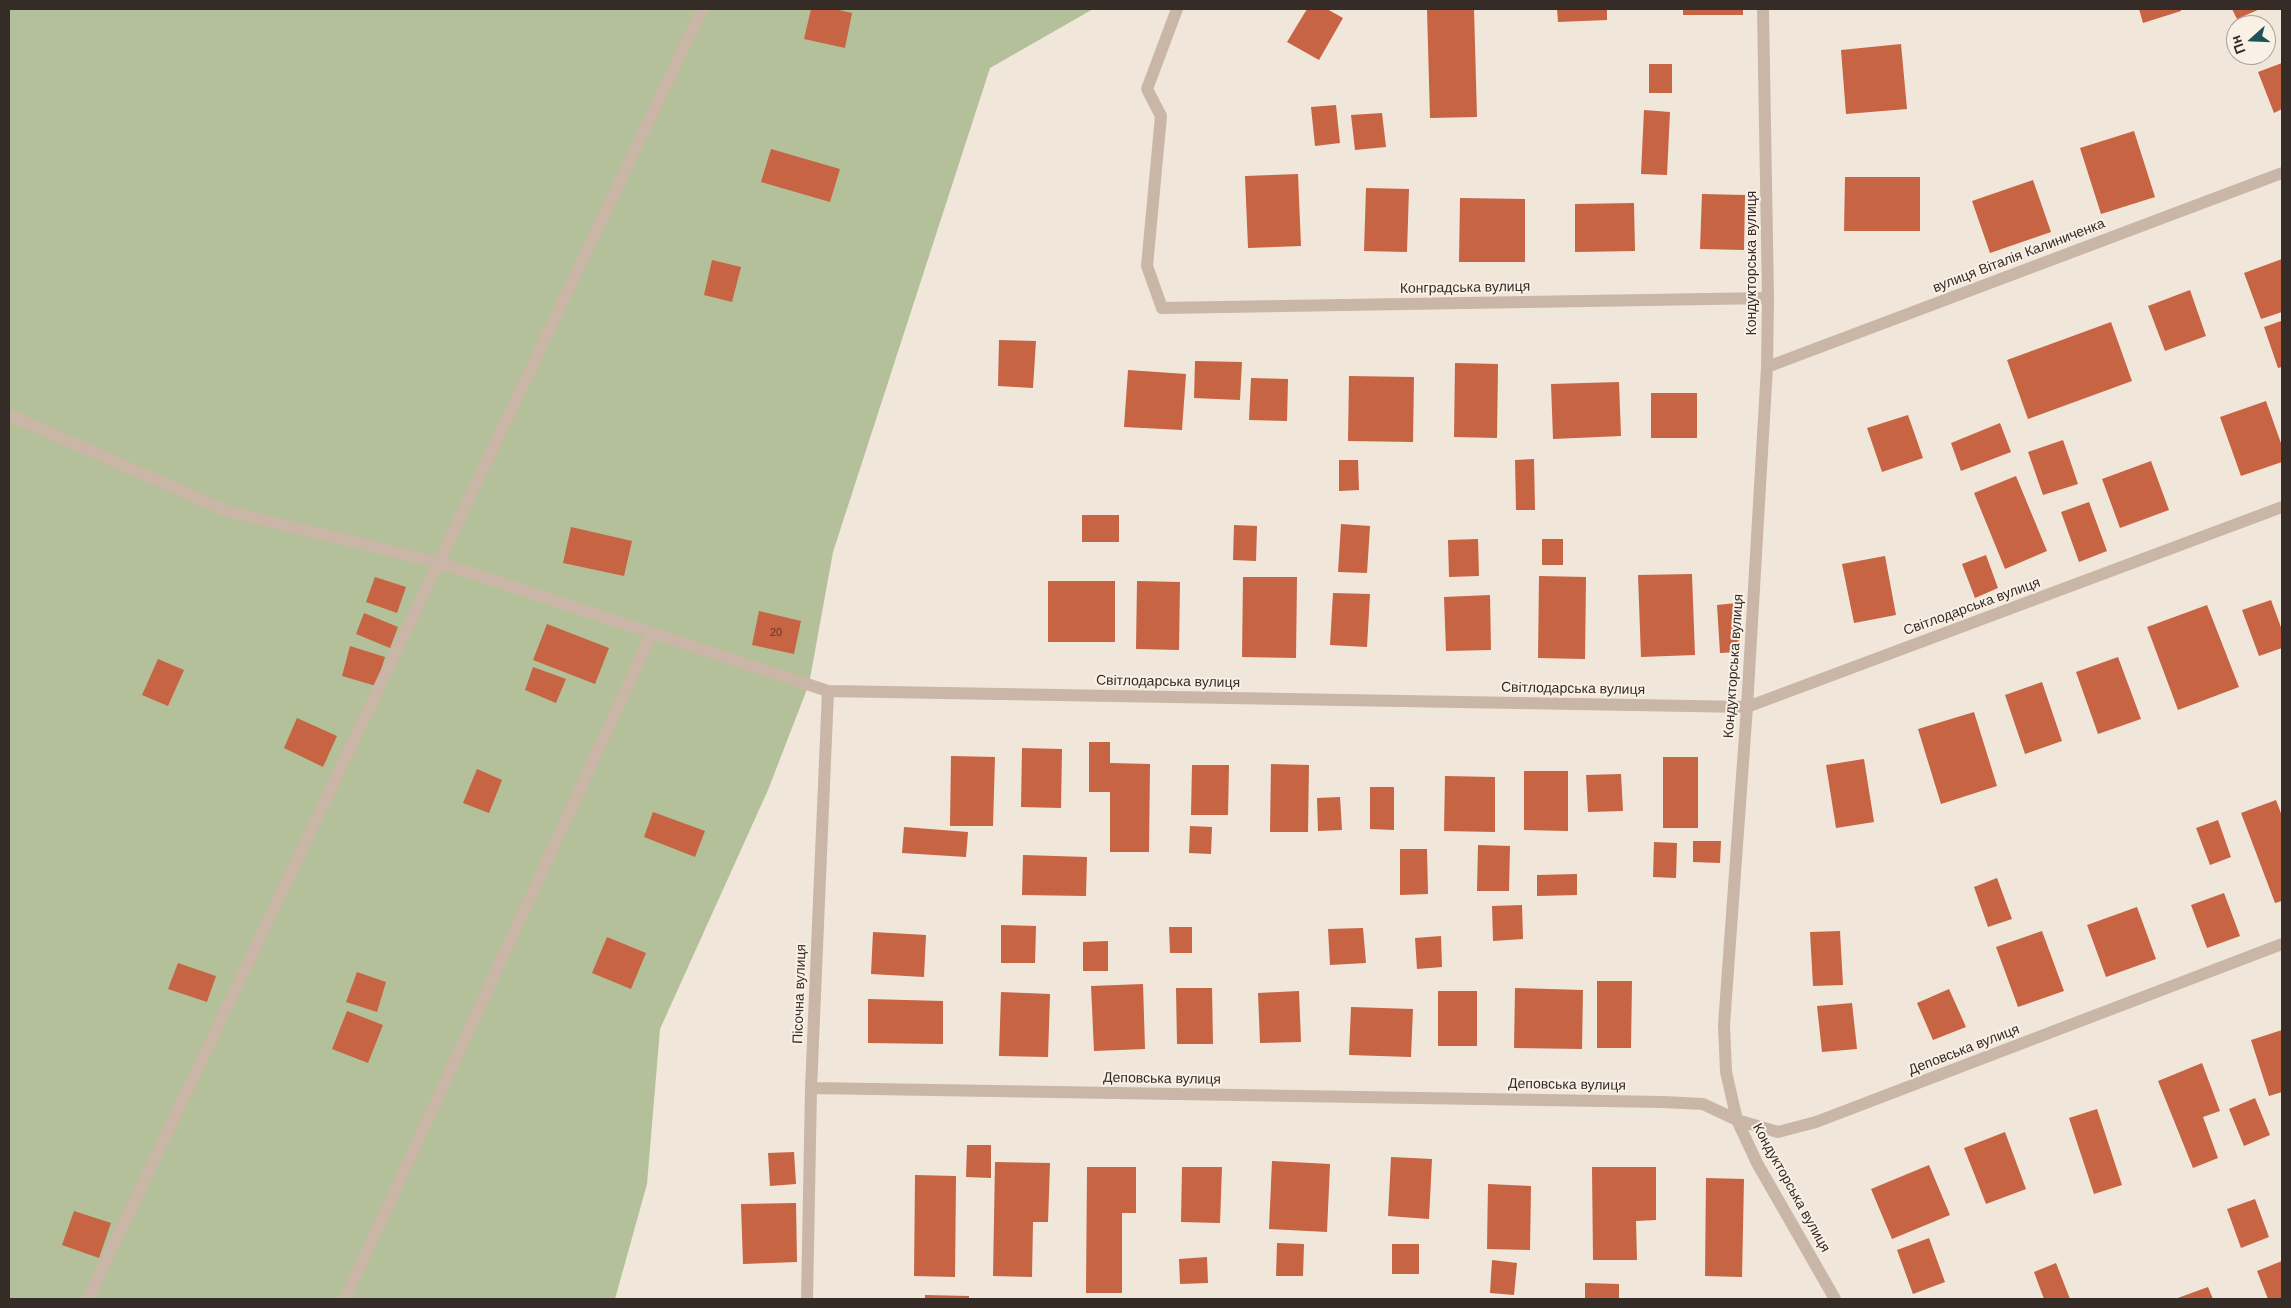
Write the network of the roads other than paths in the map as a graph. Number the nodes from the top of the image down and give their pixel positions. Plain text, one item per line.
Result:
1 (702, 9) edge
2 (1177, 9) edge
3 (1763, 9) edge
4 (2282, 173) edge
5 (1768, 298) junction
6 (1767, 367) junction
7 (9, 415) edge
8 (2282, 507) edge
9 (440, 563) junction
10 (652, 633) junction
11 (828, 691) junction
12 (1747, 707) junction
13 (2282, 944) edge
14 (811, 1088) junction
15 (1737, 1120) junction
16 (88, 1299) edge
17 (345, 1299) edge
18 (807, 1299) edge
19 (1835, 1299) edge

1 - 9 street
2 - 5 street, Конградська вулиця
3 - 5 street, Кондукторська вулиця
4 - 6 street, вулиця Віталія Калиниченка
5 - 6 street, Кондукторська вулиця
6 - 12 street, Кондукторська вулиця
7 - 9 street, Світлодарська вулиця
8 - 12 street, Світлодарська вулиця
9 - 10 street, Світлодарська вулиця
9 - 16 street
10 - 11 street, Світлодарська вулиця
10 - 17 street
11 - 12 street, Світлодарська вулиця
11 - 14 street, Пісочна вулиця
12 - 15 street, Кондукторська вулиця
13 - 15 street, Деповська вулиця
14 - 15 street, Деповська вулиця
14 - 18 street, Пісочна вулиця
15 - 19 street, Кондукторська вулиця

